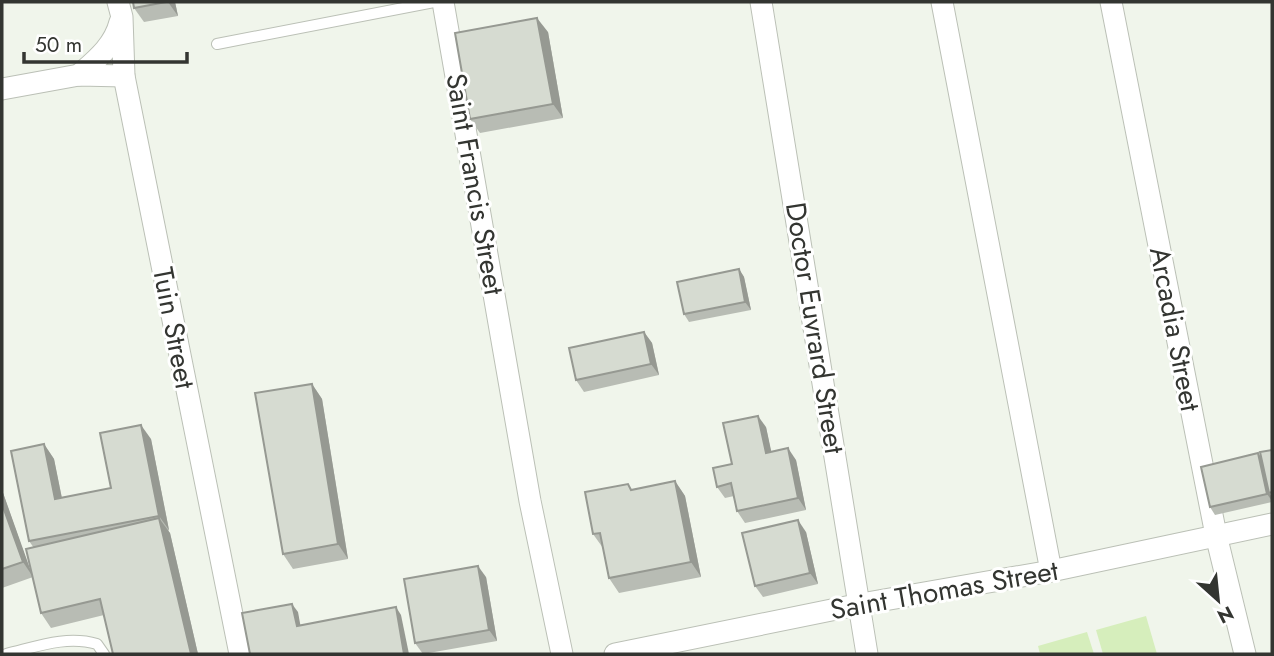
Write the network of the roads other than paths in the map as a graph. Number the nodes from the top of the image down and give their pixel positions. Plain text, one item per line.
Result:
1 (434, 2) edge
2 (443, 2) edge
3 (761, 2) edge
4 (942, 2) edge
5 (1111, 2) edge
6 (120, 9) edge
7 (217, 44) dead end
8 (79, 75) junction
9 (124, 76) junction
10 (2, 89) edge
11 (1272, 524) edge
12 (1216, 535) junction
13 (1051, 571) junction
14 (861, 604) junction
15 (47, 649) edge
16 (6, 654) edge
17 (104, 654) edge
18 (240, 654) edge
19 (562, 654) edge
20 (615, 654) edge
21 (867, 654) edge
22 (1245, 654) edge

1 - 7 lane
2 - 19 street, Saint Francis Street
3 - 14 street, Doctor Euvrard Street
4 - 13 street
5 - 12 street, Arcadia Street
6 - 8 street
6 - 9 street, Tuin Street
8 - 9 street
8 - 10 street
9 - 18 street, Tuin Street
11 - 12 street, Saint Thomas Street
12 - 13 street, Saint Thomas Street
12 - 22 street, Arcadia Street
13 - 14 street, Saint Thomas Street
14 - 20 street, Saint Thomas Street
14 - 21 street, Doctor Euvrard Street
15 - 16 lane
15 - 17 lane

